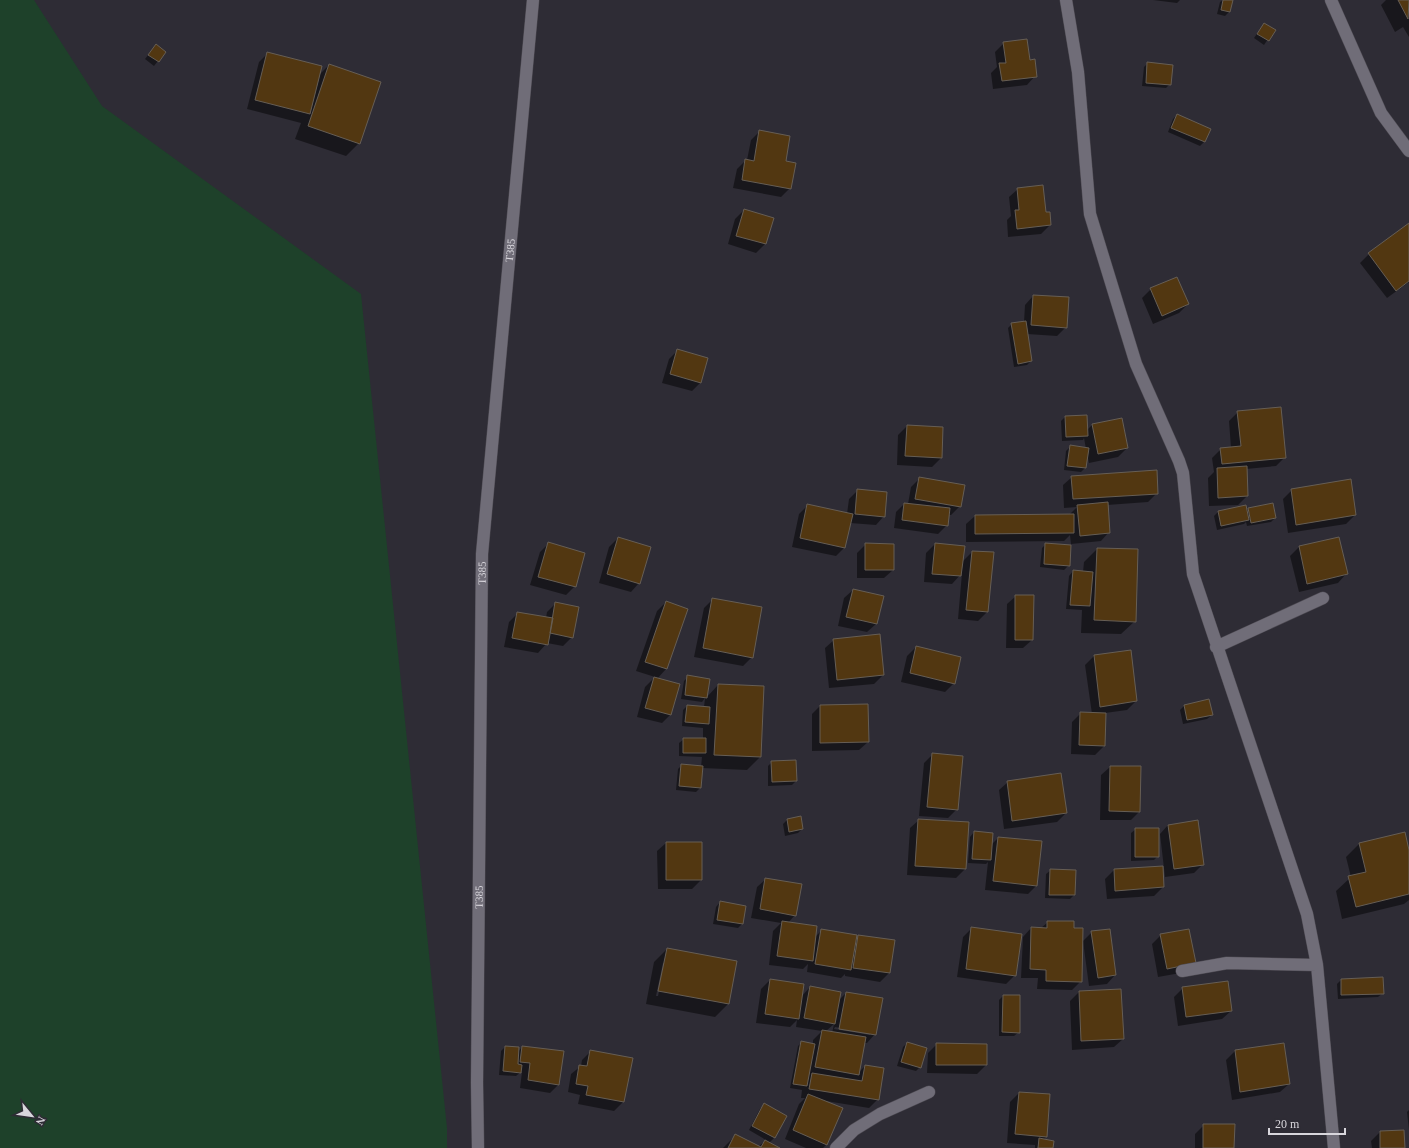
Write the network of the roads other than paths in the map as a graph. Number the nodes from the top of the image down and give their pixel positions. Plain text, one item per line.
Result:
1 (533, 0) edge
2 (1066, 0) edge
3 (1331, 0) edge
4 (1409, 151) edge
5 (1322, 598) dead end
6 (1216, 647) junction
7 (1317, 964) junction
8 (1182, 971) dead end
9 (929, 1092) dead end
10 (478, 1148) edge
11 (836, 1148) edge
12 (1334, 1148) edge

1 - 10 street, T385 / T385
2 - 6 street
3 - 4 street
5 - 6 street
6 - 7 street
7 - 8 street
7 - 12 street
9 - 11 street

